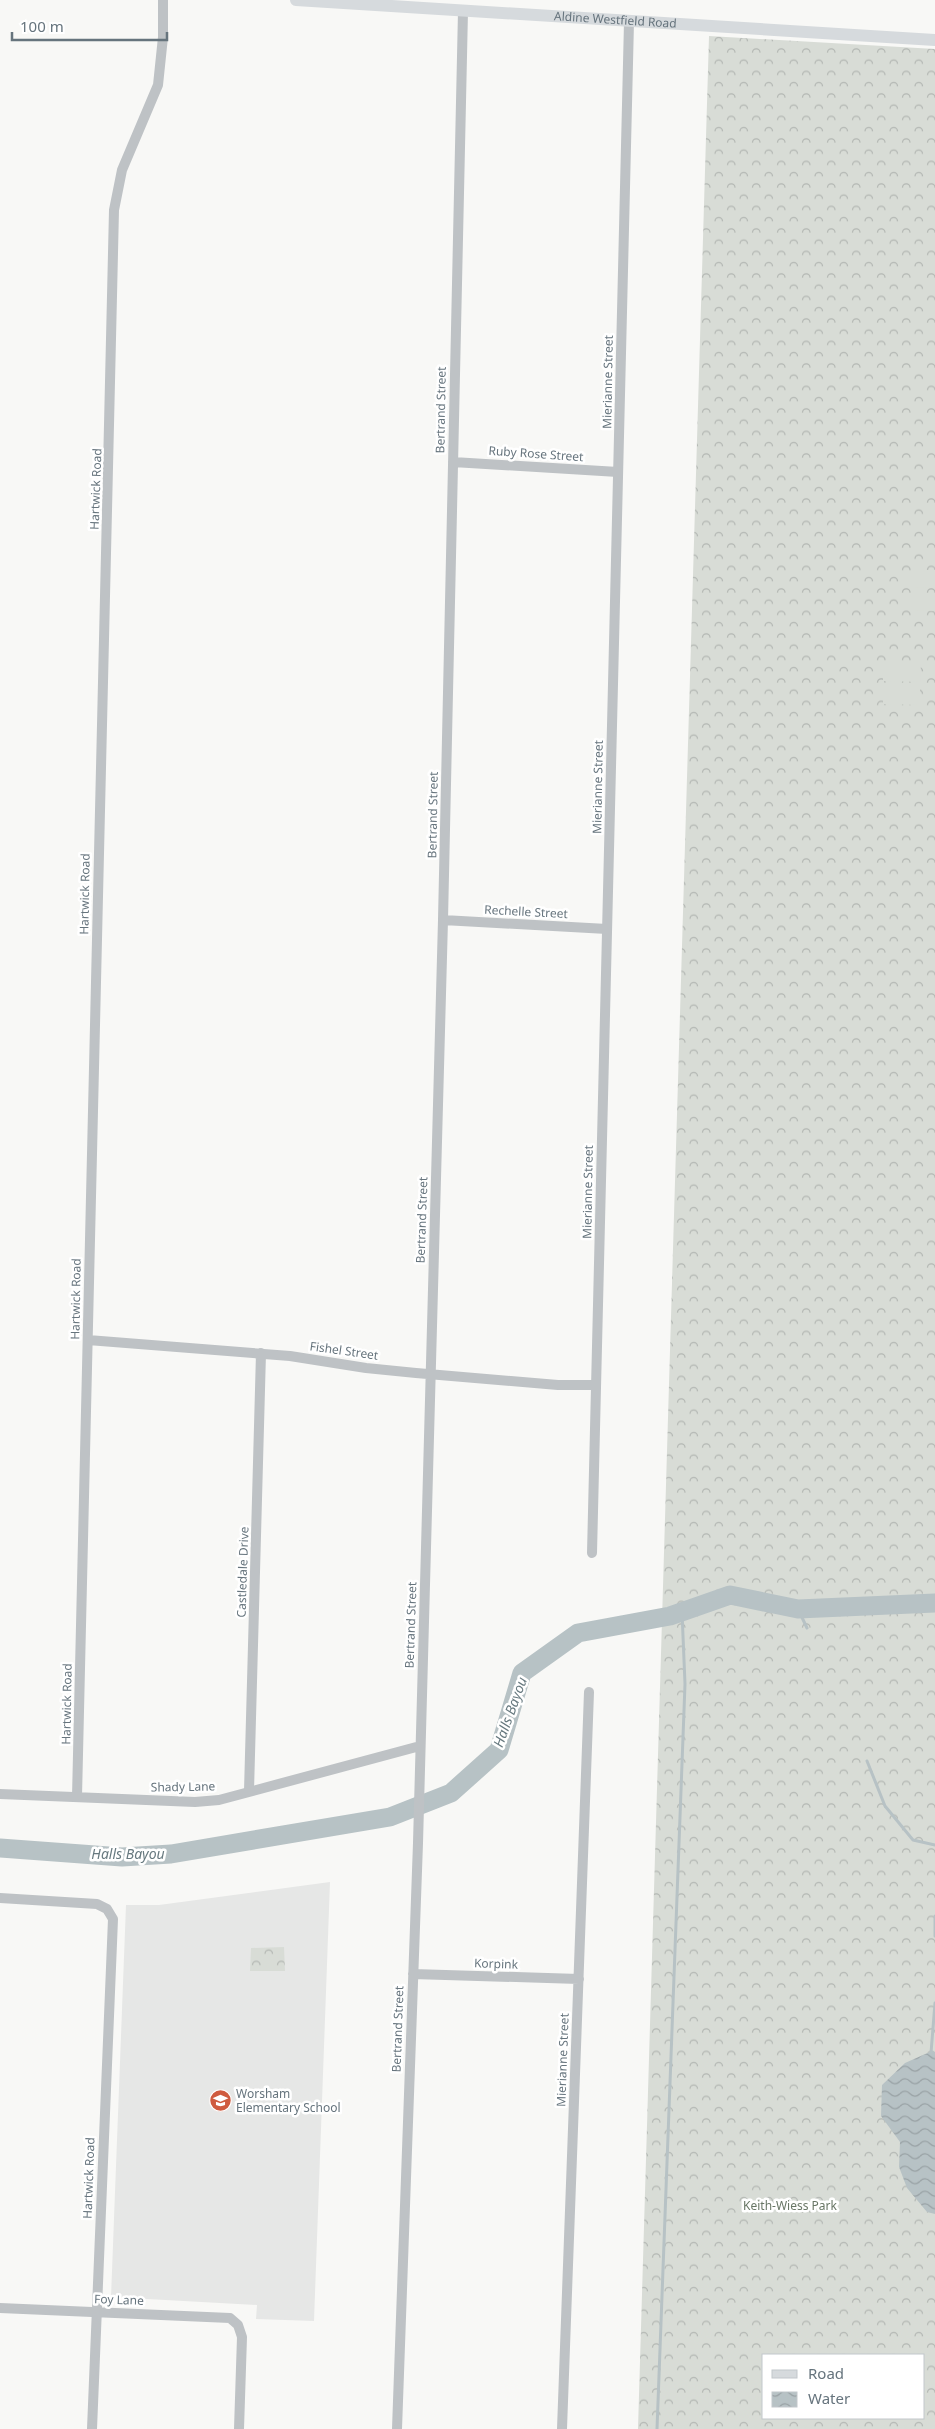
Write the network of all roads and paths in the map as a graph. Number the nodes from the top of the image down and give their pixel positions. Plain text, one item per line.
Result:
1 (163, 0) edge
2 (296, 0) edge
3 (463, 11) junction
4 (629, 22) junction
5 (935, 40) edge
6 (453, 462) junction
7 (618, 472) junction
8 (443, 920) junction
9 (607, 929) junction
10 (88, 1340) junction
11 (261, 1353) junction
12 (430, 1374) junction
13 (596, 1385) junction
14 (592, 1553) dead end
15 (589, 1692) dead end
16 (420, 1746) junction
17 (249, 1791) junction
18 (0, 1794) edge
19 (77, 1797) junction
20 (0, 1898) edge
21 (413, 1974) junction
22 (578, 1979) junction
23 (0, 2308) edge
24 (96, 2312) junction
25 (92, 2429) edge
26 (239, 2429) edge
27 (397, 2429) edge
28 (562, 2429) edge

1 - 10 street, Hartwick Road
2 - 3 main road, Aldine Westfield Road
3 - 4 main road, Aldine Westfield Road
3 - 6 street, Bertrand Street
4 - 5 main road, Aldine Westfield Road
4 - 7 street, Mierianne Street
6 - 7 street, Ruby Rose Street
6 - 8 street, Bertrand Street
7 - 9 street, Mierianne Street
8 - 9 street, Rechelle Street
8 - 12 street, Bertrand Street
9 - 13 street, Mierianne Street
10 - 11 street, Fishel Street
10 - 19 street, Hartwick Road
11 - 12 street, Fishel Street
11 - 17 street, Castledale Drive
12 - 13 street, Fishel Street
12 - 16 street, Bertrand Street
13 - 14 street, Mierianne Street
15 - 22 street, Mierianne Street
16 - 17 street, Shady Lane
16 - 21 street, Bertrand Street
17 - 19 street, Shady Lane
18 - 19 street, Shady Lane
20 - 24 street, Hartwick Road
21 - 22 street, Korpink
21 - 27 street, Bertrand Street
22 - 28 street, Mierianne Street
23 - 24 street, Foy Lane
24 - 25 street, Hartwick Road
24 - 26 street, Foy Lane

